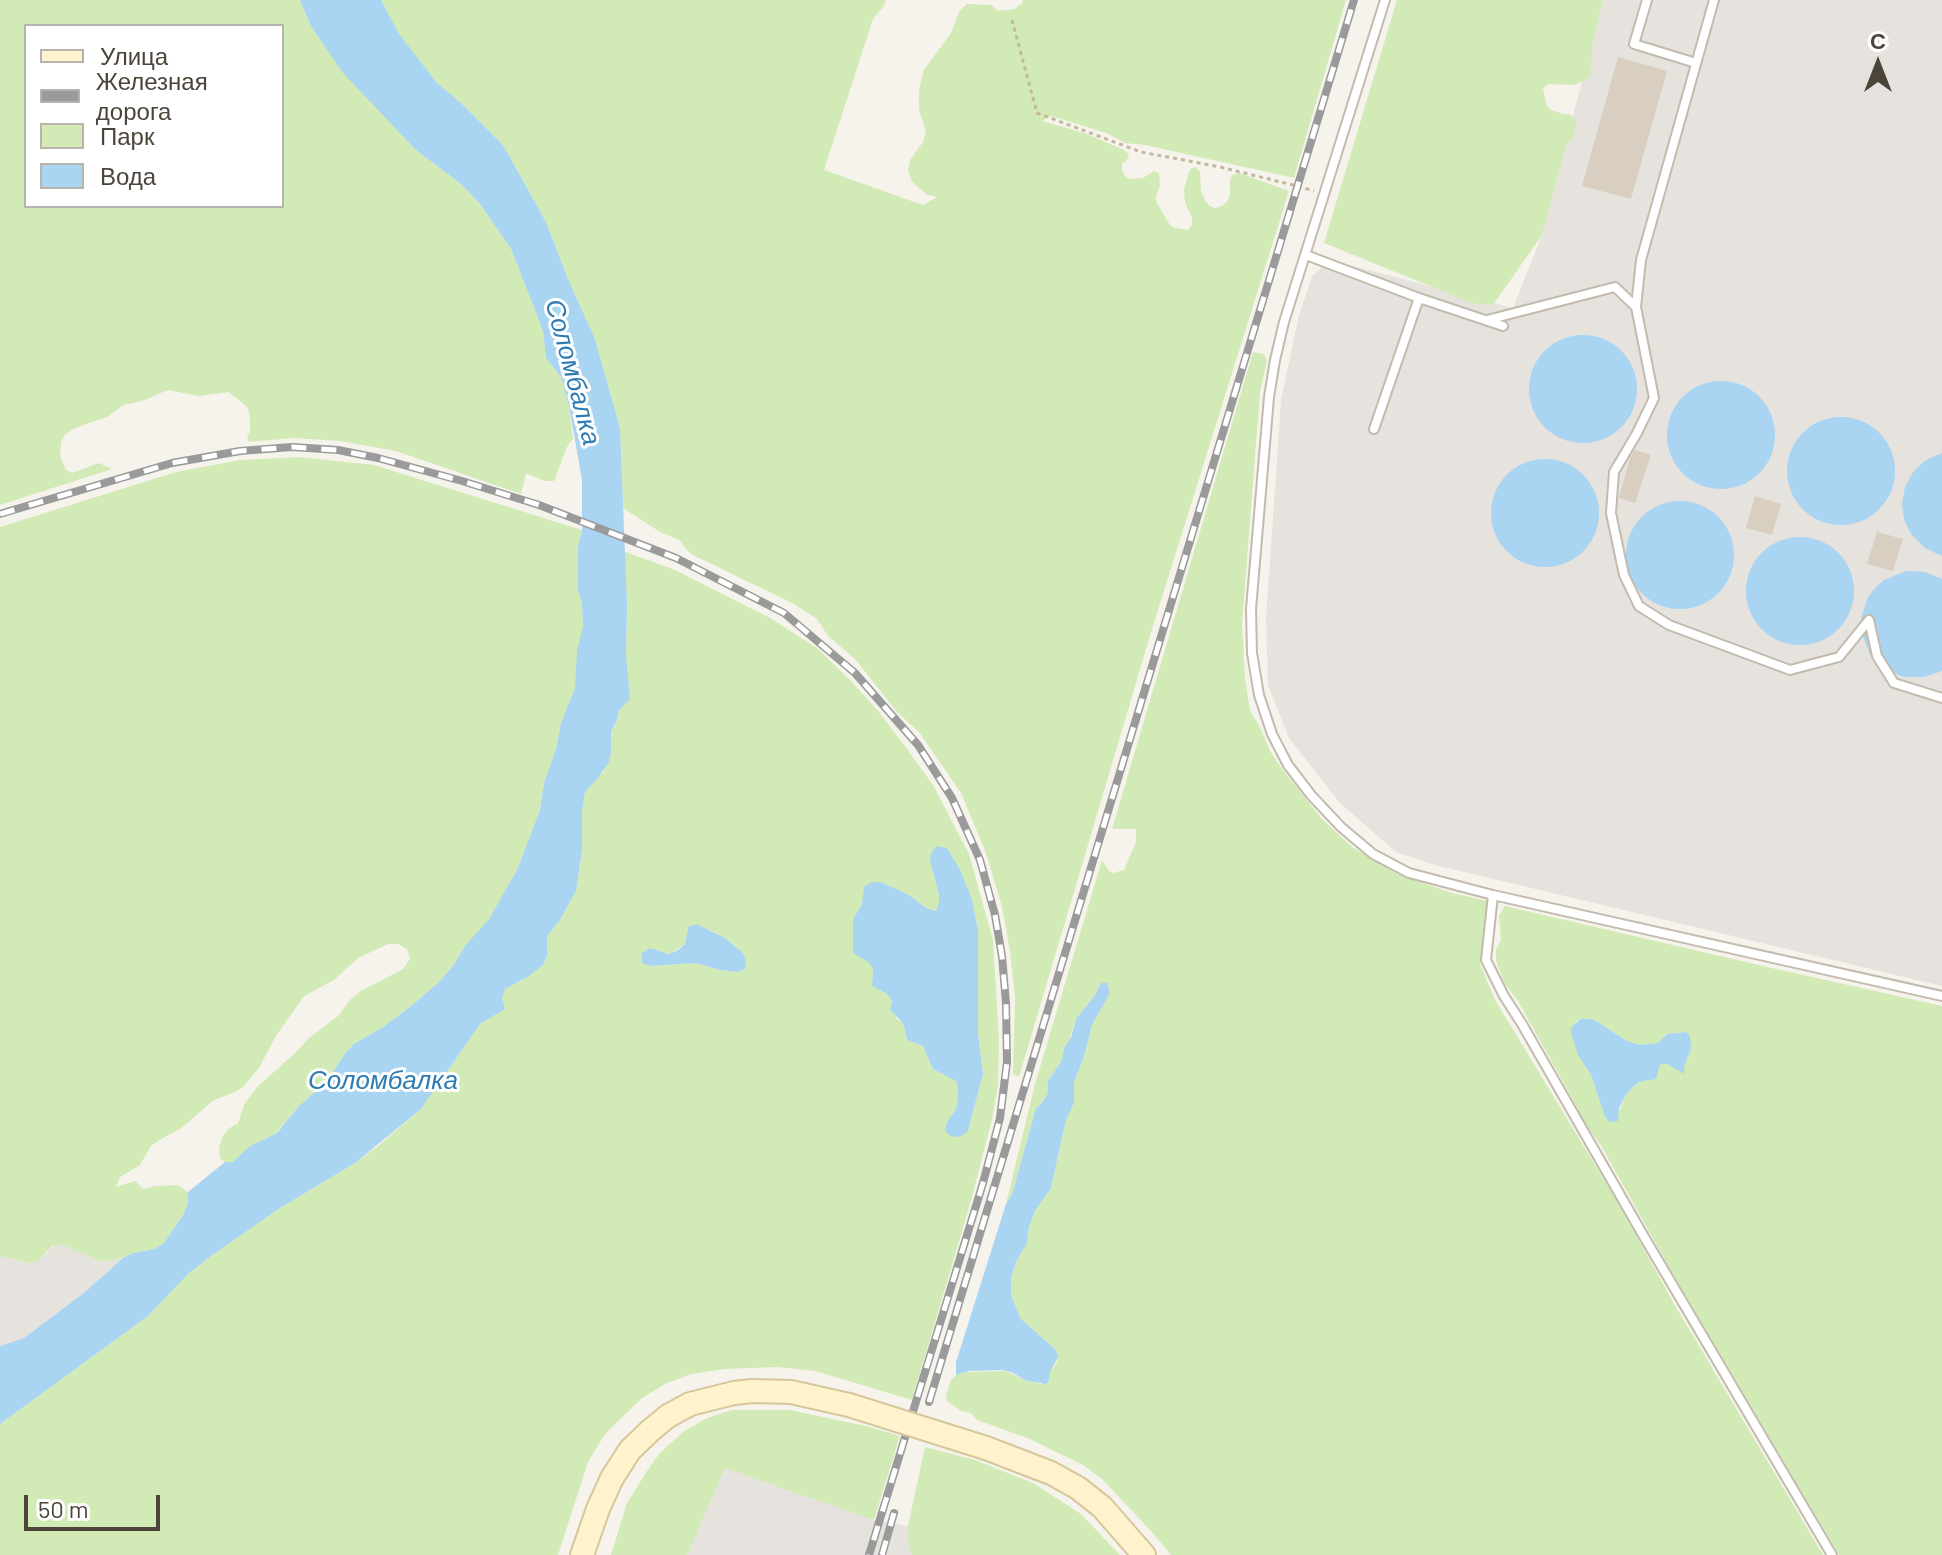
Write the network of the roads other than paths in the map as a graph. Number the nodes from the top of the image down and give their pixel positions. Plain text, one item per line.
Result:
1 (1385, 0) edge
2 (1647, 0) edge
3 (1714, 0) edge
4 (1696, 63) junction
5 (1306, 255) junction
6 (1419, 298) junction
7 (1636, 307) junction
8 (1487, 320) junction
9 (1503, 326) dead end
10 (1374, 429) dead end
11 (1942, 698) edge
12 (1493, 895) junction
13 (1942, 996) edge
14 (582, 1555) edge
15 (1144, 1555) edge
16 (1832, 1555) edge

1 - 5 lane
2 - 4 lane
3 - 4 lane
4 - 7 lane
5 - 6 lane
5 - 12 lane
6 - 8 lane
6 - 10 lane
7 - 8 lane
7 - 11 lane
8 - 9 lane
12 - 13 lane
12 - 16 lane
14 - 15 main road, bridge

